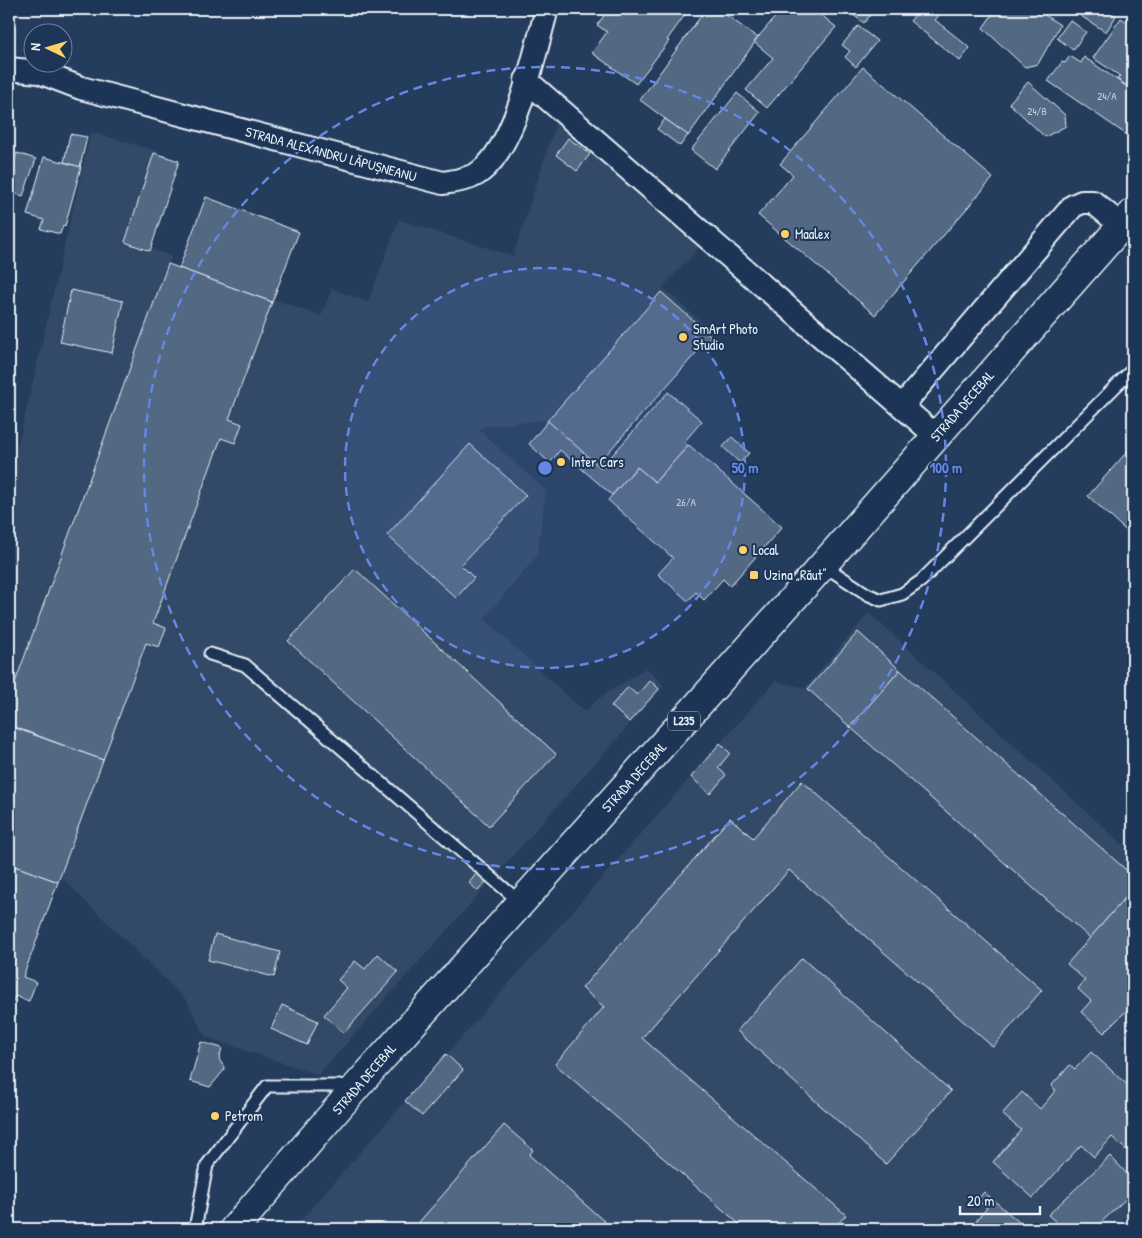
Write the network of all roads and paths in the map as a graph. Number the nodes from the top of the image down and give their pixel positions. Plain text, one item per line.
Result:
1 (547, 9) edge
2 (9, 69) edge
3 (526, 80) junction
4 (1127, 219) edge
5 (1133, 369) edge
6 (902, 406) junction
7 (936, 436) junction
8 (823, 564) junction
9 (210, 654) dead end
10 (521, 903) junction
11 (357, 1086) junction
12 (195, 1229) edge
13 (234, 1229) edge

1 - 3 street, STRADA ALEXANDRU LĂPUȘNEANU
2 - 3 street, STRADA ALEXANDRU LĂPUȘNEANU
3 - 6 street
4 - 6 street
4 - 7 main road, STRADA DECEBAL / L235
5 - 8 lane
6 - 7 street
7 - 8 main road, STRADA DECEBAL / L235
8 - 10 main road, STRADA DECEBAL / L235
9 - 10 lane
10 - 11 main road, STRADA DECEBAL / L235
11 - 12 lane
11 - 13 main road, STRADA DECEBAL / L235

